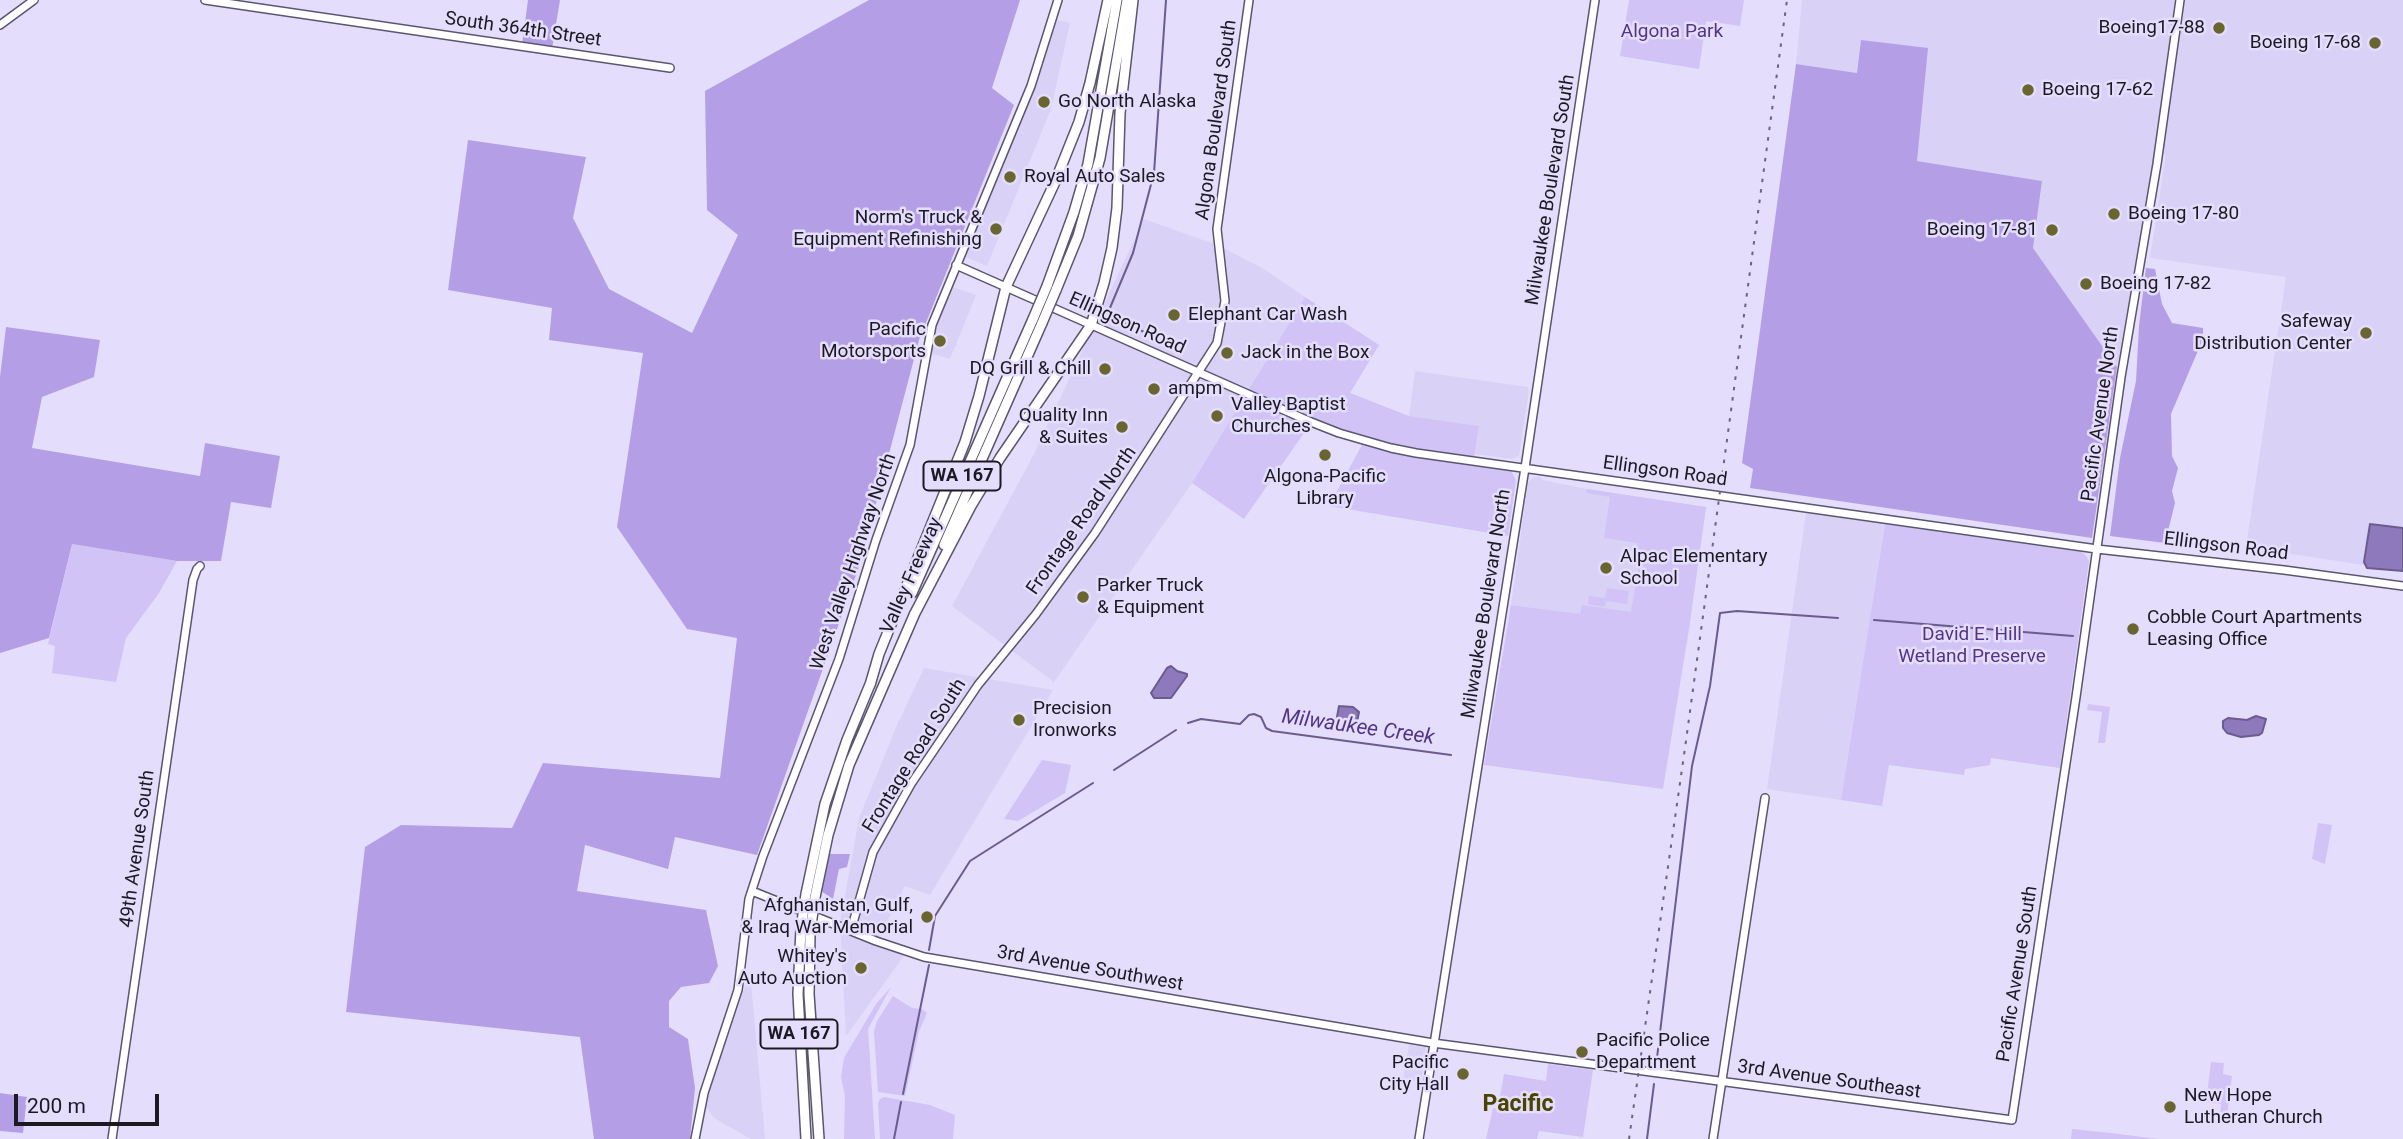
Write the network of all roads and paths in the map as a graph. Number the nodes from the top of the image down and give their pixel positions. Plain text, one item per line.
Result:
1 (34, 0) edge
2 (205, 0) edge
3 (1058, 0) edge
4 (1108, 0) edge
5 (1118, 0) edge
6 (1127, 0) edge
7 (1133, 0) edge
8 (1250, 0) edge
9 (1595, 0) edge
10 (2180, 0) edge
11 (0, 25) edge
12 (670, 68) dead end
13 (956, 265) junction
14 (1006, 287) junction
15 (1052, 288) junction
16 (1037, 321) junction
17 (1091, 325) junction
18 (1217, 343) joint
19 (1198, 373) junction
20 (1538, 384) joint
21 (1525, 468) junction
22 (2097, 549) junction
23 (200, 566) dead end
24 (2403, 586) edge
25 (1036, 614) joint
26 (914, 615) junction
27 (870, 685) junction
28 (1765, 798) dead end
29 (2055, 833) joint
30 (752, 891) junction
31 (810, 895) junction
32 (851, 930) junction
33 (806, 931) junction
34 (1433, 1043) junction
35 (1721, 1082) junction
36 (2012, 1120) joint
37 (112, 1139) edge
38 (695, 1139) edge
39 (806, 1139) edge
40 (819, 1139) edge
41 (1419, 1139) edge
42 (1713, 1139) edge

1 - 11 street
2 - 12 street, South 364th Street
3 - 13 street, West Valley Highway North
4 - 14 highway
5 - 15 highway, Valley Freeway / WA 167
6 - 15 highway, Valley Freeway / WA 167
7 - 17 highway
8 - 18 street, Algona Boulevard South
9 - 20 street, Milwaukee Boulevard South
10 - 22 street, Pacific Avenue North
13 - 14 street, Ellingson Road
13 - 30 street, West Valley Highway North
14 - 17 street, Ellingson Road
14 - 27 highway
15 - 16 highway, Valley Freeway / WA 167, bridge
16 - 26 highway, Valley Freeway / WA 167
16 - 27 highway, Valley Freeway / WA 167
17 - 19 street, Ellingson Road
17 - 26 highway
18 - 19 street, Frontage Road North
19 - 21 street, Ellingson Road
19 - 25 street, Frontage Road North
20 - 21 street, Milwaukee Boulevard North
21 - 22 street, Ellingson Road
21 - 34 street, Milwaukee Boulevard North
22 - 24 street, Ellingson Road
22 - 29 street, Pacific Avenue North
23 - 37 street, 49th Avenue South
25 - 32 street, Frontage Road South
26 - 31 highway, Valley Freeway / WA 167
27 - 31 highway, Valley Freeway / WA 167
28 - 35 street
29 - 36 street, Pacific Avenue South
30 - 32 street, 3rd Avenue Southwest
30 - 38 street, West Valley Highway North
31 - 33 highway, Valley Freeway / WA 167, bridge
32 - 34 street, 3rd Avenue Southwest
33 - 39 highway, Valley Freeway / WA 167
33 - 40 highway, Valley Freeway / WA 167
34 - 35 street, 3rd Avenue Southeast
34 - 41 street
35 - 36 street, 3rd Avenue Southeast
35 - 42 street

